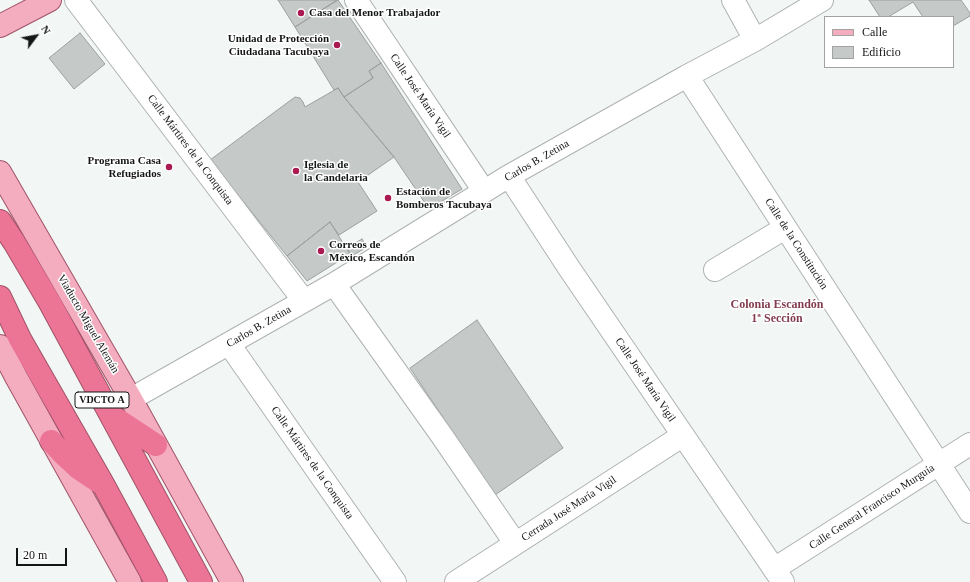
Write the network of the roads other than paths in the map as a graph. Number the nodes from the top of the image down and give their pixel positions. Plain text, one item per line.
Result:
1 (50, 0) edge
2 (76, 0) edge
3 (356, 0) edge
4 (734, 0) edge
5 (822, 0) edge
6 (0, 26) edge
7 (755, 40) junction
8 (687, 76) junction
9 (0, 172) edge
10 (510, 176) junction
11 (484, 191) junction
12 (0, 221) edge
13 (785, 228) junction
14 (715, 270) dead end
15 (334, 284) junction
16 (0, 297) edge
17 (304, 301) junction
18 (229, 344) junction
19 (0, 346) edge
20 (131, 400) junction
21 (110, 414) junction
22 (682, 436) junction
23 (51, 441) junction
24 (970, 444) edge
25 (156, 445) junction
26 (938, 464) junction
27 (103, 484) junction
28 (970, 512) edge
29 (515, 543) junction
30 (778, 576) edge
31 (130, 582) edge
32 (156, 582) edge
33 (201, 582) edge
34 (232, 582) edge
35 (395, 582) edge
36 (456, 582) edge

1 - 6 main road
2 - 17 street, Calle Mártires de la Conquista
3 - 11 street, Calle José María Vigil
4 - 7 street
5 - 7 street, Carlos B. Zetina
7 - 8 street, Carlos B. Zetina
8 - 10 street, Carlos B. Zetina
8 - 13 street, Calle de la Constitución
9 - 20 main road, Viaducto Miguel Alemán
10 - 11 street, Carlos B. Zetina
10 - 22 street, Calle José María Vigil
11 - 15 street, Carlos B. Zetina
12 - 21 highway, Viaducto Miguel Alemán / VDCTO A
13 - 14 street
13 - 26 street, Calle de la Constitución
15 - 17 street, Carlos B. Zetina
15 - 29 street
16 - 27 highway, VDCTO A
17 - 18 street, Carlos B. Zetina
18 - 20 street, Carlos B. Zetina
18 - 35 street, Calle Mártires de la Conquista
19 - 23 main road
20 - 25 main road, Viaducto Miguel Alemán
21 - 25 highway
21 - 33 highway, Viaducto Miguel Alemán / VDCTO A
22 - 29 street, Cerrada José María Vigil
22 - 30 street, Calle José María Vigil
23 - 27 highway
23 - 31 main road
24 - 26 street, Calle General Francisco Murguía
25 - 34 main road, Viaducto Miguel Alemán
26 - 28 street, Calle de la Constitución
26 - 30 street, Calle General Francisco Murguía
27 - 32 highway, VDCTO A
29 - 36 street, Cerrada José María Vigil

